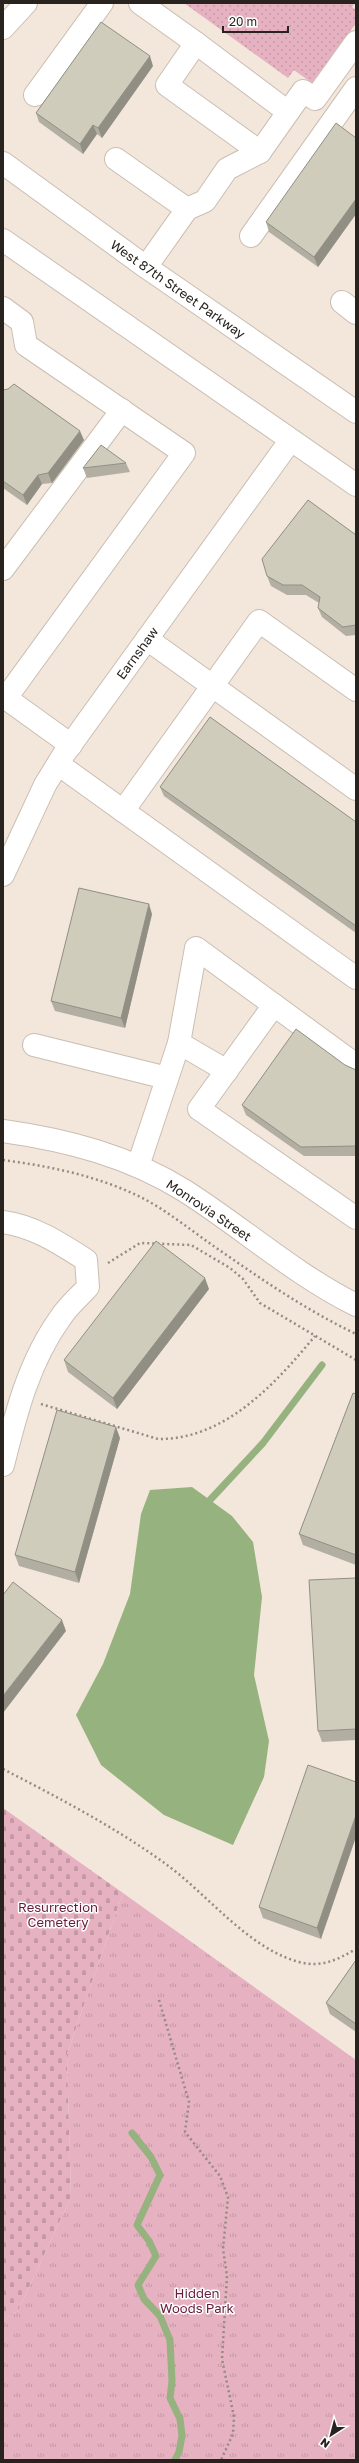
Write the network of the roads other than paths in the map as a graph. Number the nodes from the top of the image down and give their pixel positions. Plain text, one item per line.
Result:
1 (14, 3) edge
2 (26, 3) edge
3 (102, 3) edge
4 (140, 3) edge
5 (3, 20) edge
6 (3, 28) edge
7 (356, 42) edge
8 (196, 43) junction
9 (356, 88) edge
10 (35, 95) dead end
11 (288, 112) junction
12 (260, 152) junction
13 (116, 159) dead end
14 (3, 163) edge
15 (186, 209) junction
16 (251, 236) dead end
17 (3, 240) edge
18 (146, 267) junction
19 (3, 308) edge
20 (122, 410) junction
21 (356, 411) edge
22 (290, 441) junction
23 (356, 485) edge
24 (3, 569) edge
25 (147, 639) junction
26 (212, 686) junction
27 (356, 690) edge
28 (4, 697) edge
29 (71, 745) junction
30 (58, 764) junction
31 (356, 789) edge
32 (123, 811) junction
33 (3, 875) edge
34 (356, 978) edge
35 (274, 1005) junction
36 (179, 1043) junction
37 (34, 1045) dead end
38 (356, 1064) edge
39 (227, 1071) junction
40 (167, 1078) junction
41 (3, 1131) edge
42 (138, 1166) junction
43 (356, 1218) edge
44 (3, 1222) edge
45 (356, 1305) edge
46 (3, 1465) edge

1 - 5 street
2 - 6 street
3 - 10 street
4 - 8 street
7 - 11 street
8 - 11 street
8 - 12 street
9 - 16 street
11 - 12 street
12 - 15 street
13 - 15 street
14 - 18 street, West 87th Street Parkway
15 - 18 street
17 - 22 street
18 - 21 street, West 87th Street Parkway
19 - 20 street
20 - 24 street
20 - 28 street
22 - 23 street
22 - 25 street, Earnshaw
25 - 26 street
25 - 29 street, Earnshaw
26 - 27 street
26 - 31 street
26 - 32 street
28 - 29 street
29 - 30 street, Earnshaw
30 - 32 street
30 - 33 street, Earnshaw
32 - 34 street
35 - 36 street
35 - 38 street
35 - 39 street
36 - 39 street
36 - 40 street
37 - 40 street
39 - 43 street
40 - 42 street
41 - 42 street, Monrovia Street
42 - 45 street, Monrovia Street
44 - 46 street

